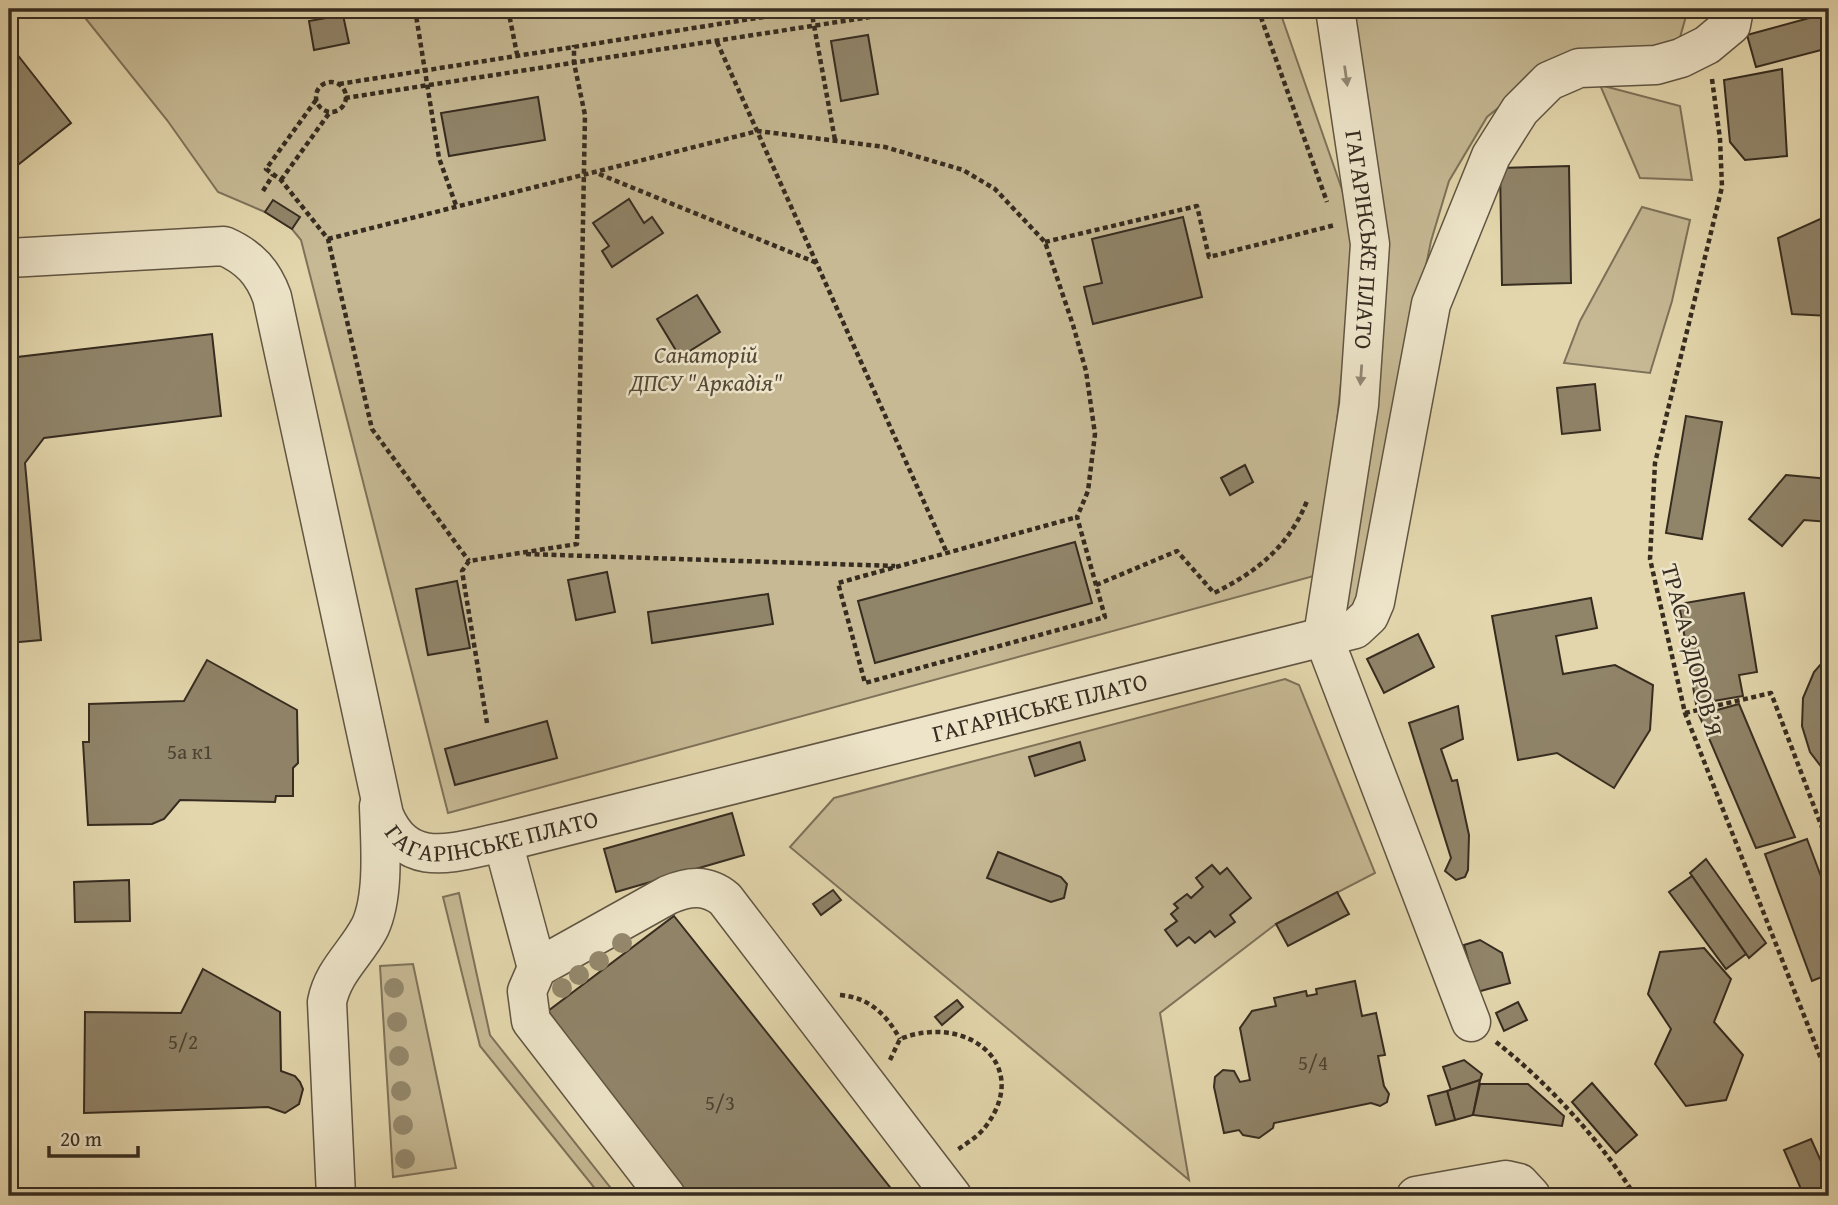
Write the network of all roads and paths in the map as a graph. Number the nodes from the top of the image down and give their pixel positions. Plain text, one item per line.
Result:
1 (415, 9) edge
2 (508, 9) edge
3 (812, 9) edge
4 (922, 9) edge
5 (1258, 9) edge
6 (1335, 9) edge
7 (1734, 9) edge
8 (814, 26) junction
9 (716, 42) junction
10 (574, 45) junction
11 (1707, 46) junction
12 (517, 54) junction
13 (574, 63) junction
14 (425, 71) junction
15 (339, 84) junction
16 (428, 88) junction
17 (345, 98) junction
18 (316, 100) junction
19 (330, 112) junction
20 (758, 131) junction
21 (835, 140) junction
22 (598, 173) junction
23 (273, 174) junction
24 (583, 177) junction
25 (282, 180) junction
26 (263, 191) dead end
27 (457, 208) junction
28 (1329, 208) dead end
29 (1333, 217) dead end
30 (1336, 225) junction
31 (328, 239) junction
32 (1335, 239) dead end
33 (1045, 242) junction
34 (9, 258) edge
35 (817, 263) junction
36 (1308, 499) dead end
37 (1077, 517) junction
38 (947, 553) junction
39 (516, 554) junction
40 (469, 561) junction
41 (900, 566) junction
42 (1096, 585) junction
43 (1323, 636) junction
44 (1685, 713) junction
45 (487, 723) dead end
46 (379, 799) junction
47 (503, 842) junction
48 (1829, 846) edge
49 (537, 968) junction
50 (802, 1004) junction
51 (1471, 1022) joint
52 (900, 1039) junction
53 (1829, 1079) edge
54 (886, 1109) junction
55 (942, 1183) edge
56 (336, 1196) edge
57 (666, 1196) edge
58 (1416, 1196) edge
59 (1531, 1196) edge
60 (1635, 1196) edge

1 - 14 path
2 - 12 path
3 - 8 path
3 - 10 path
4 - 8 path
5 - 28 path
6 -> 43 street, ГАГАРІНСЬКЕ ПЛАТО
7 - 11 street
8 - 9 path
8 - 21 path
9 - 13 path
9 - 20 path
10 - 12 path
10 - 13 path
11 - 43 street
11 - 44 path, ТРАСА ЗДОРОВ’Я
12 - 14 path
13 - 16 path
13 - 24 path
14 - 15 path
14 - 16 path
15 - 17 path
15 - 18 path
16 - 17 path
16 - 27 path
17 - 19 path
18 - 19 path
18 - 23 path
19 - 25 path
20 - 21 path
20 - 22 path
20 - 35 path
21 - 33 path
22 - 24 path
22 - 35 path
23 - 25 path
23 - 26 path
24 - 27 path
24 - 39 path
25 - 31 path
27 - 31 path
29 - 30 path
30 - 32 path
30 - 33 path
31 - 40 path
33 - 37 path
34 - 46 street, ГАГАРІНСЬКЕ ПЛАТО
35 - 38 path
36 - 42 path
37 - 38 path
37 - 42 path
38 - 41 path
39 - 40 path
39 - 41 path
40 - 45 path
41 - 42 path
43 - 47 street, ГАГАРІНСЬКЕ ПЛАТО
43 - 51 street, ГАГАРІНСЬКЕ ПЛАТО
44 - 48 path
44 - 53 path, ТРАСА ЗДОРОВ’Я
46 - 47 street, ГАГАРІНСЬКЕ ПЛАТО
46 - 56 street
47 - 49 street
49 - 50 street
49 - 57 street
50 - 52 path
50 - 54 street
51 - 60 path
52 - 54 path
52 - 55 path
54 - 55 street
58 - 59 street

